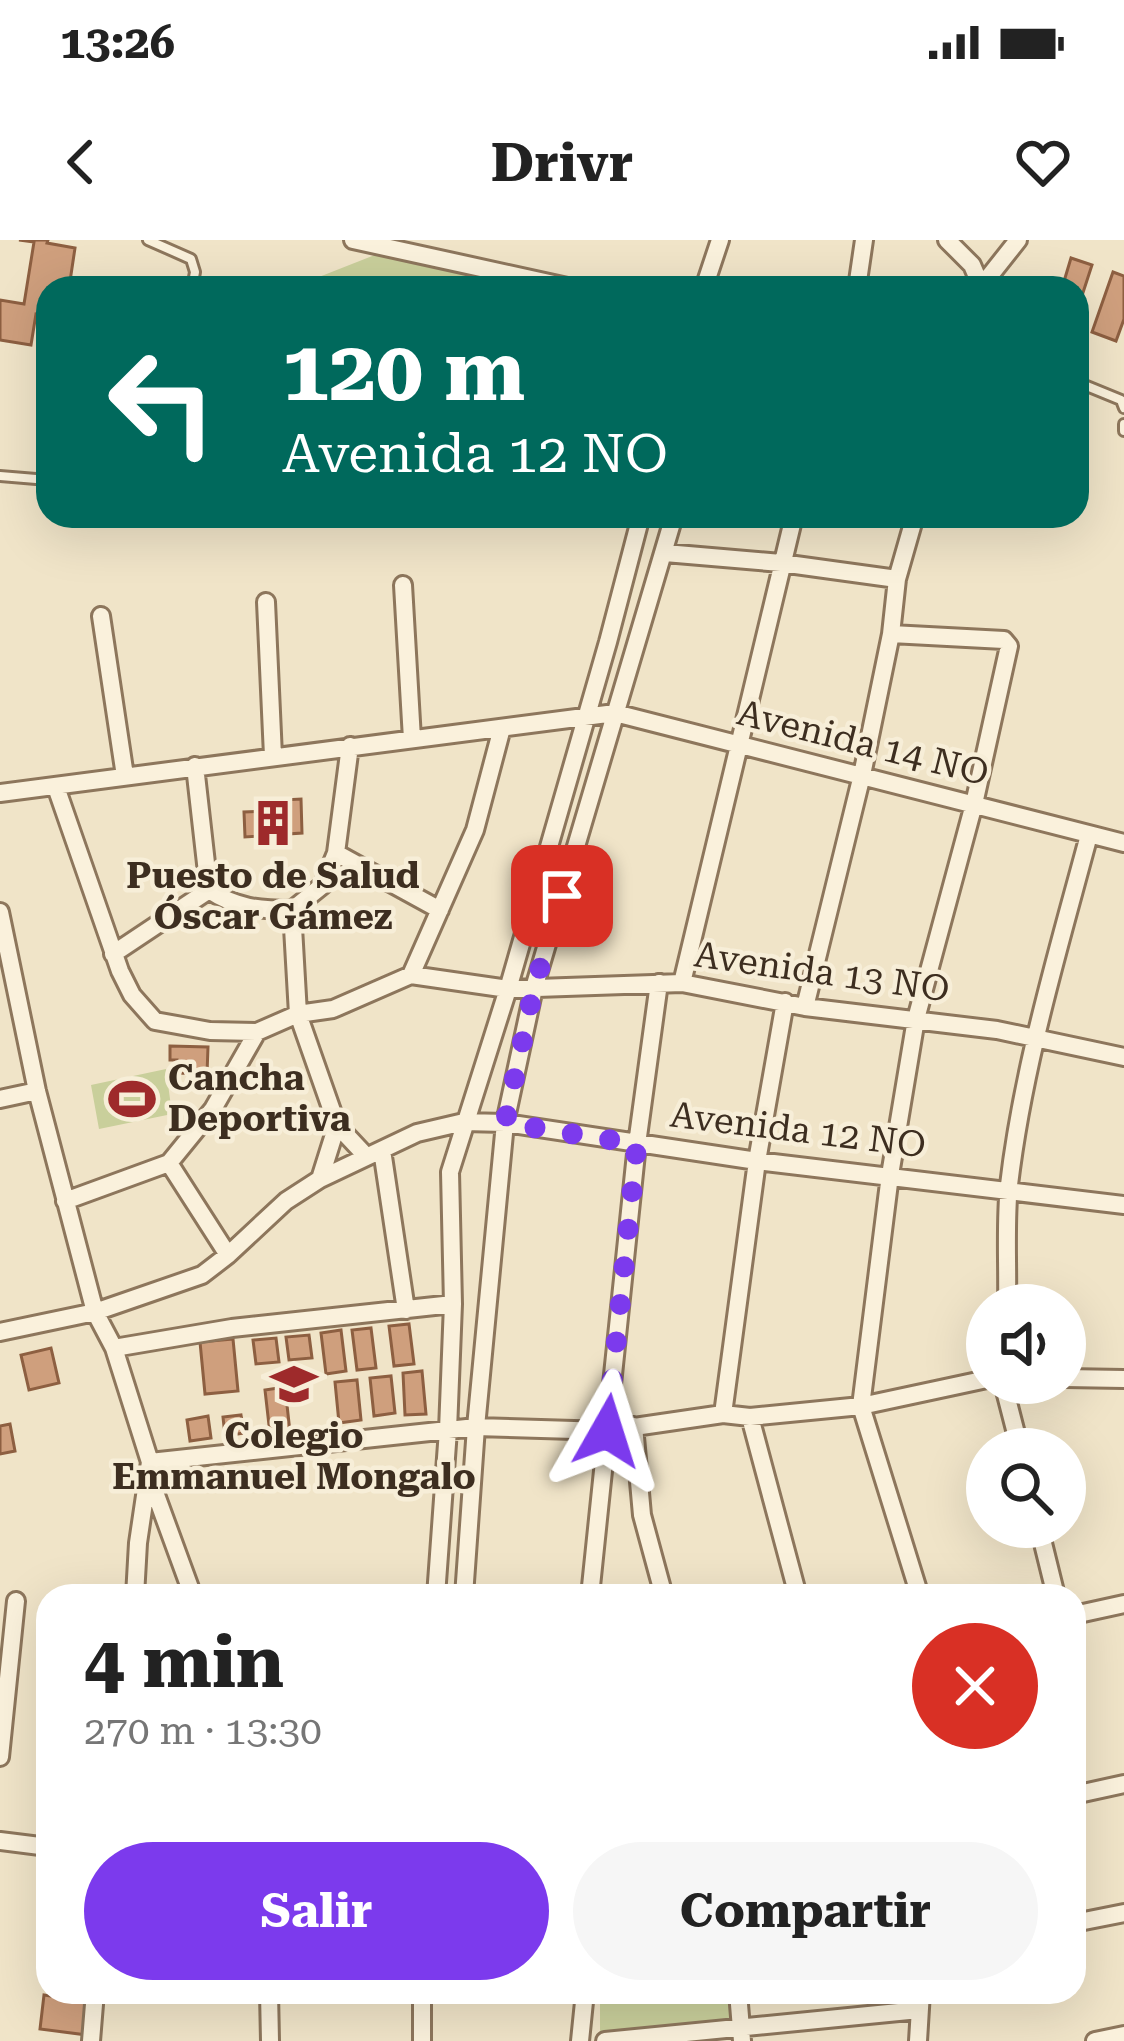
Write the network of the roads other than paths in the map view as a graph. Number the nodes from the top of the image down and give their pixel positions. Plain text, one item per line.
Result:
1 (148, 240) edge
2 (353, 240) edge
3 (720, 240) edge
4 (864, 240) edge
5 (947, 240) edge
6 (1018, 240) edge
7 (439, 249) edge
8 (194, 276) edge
9 (531, 276) edge
10 (711, 276) edge
11 (859, 276) edge
12 (976, 276) edge
13 (990, 276) edge
14 (1089, 387) edge
15 (1124, 408) edge
16 (0, 476) edge
17 (36, 479) edge
18 (637, 528) edge
19 (671, 528) edge
20 (791, 528) edge
21 (911, 528) edge
22 (665, 553) junction
23 (781, 562) junction
24 (896, 579) junction
25 (404, 586) dead end
26 (266, 602) dead end
27 (101, 616) dead end
28 (891, 634) junction
29 (615, 713) junction
30 (585, 717) junction
31 (502, 728) junction
32 (412, 739) junction
33 (350, 746) junction
34 (738, 747) junction
35 (273, 756) junction
36 (195, 766) junction
37 (862, 775) junction
38 (125, 776) junction
39 (56, 787) junction
40 (0, 793) edge
41 (974, 804) junction
42 (1089, 835) junction
43 (1124, 843) edge
44 (336, 854) junction
45 (209, 890) junction
46 (292, 910) junction
47 (440, 910) junction
48 (0, 912) edge
49 (113, 954) junction
50 (411, 975) junction
51 (659, 982) junction
52 (682, 983) junction
53 (534, 988) junction
54 (508, 989) junction
55 (785, 1002) junction
56 (806, 1007) junction
57 (298, 1014) junction
58 (916, 1019) junction
59 (257, 1032) junction
60 (1034, 1040) junction
61 (1124, 1057) edge
62 (37, 1091) junction
63 (0, 1099) edge
64 (464, 1122) junction
65 (505, 1123) junction
66 (337, 1125) junction
67 (637, 1144) junction
68 (374, 1154) junction
69 (757, 1161) junction
70 (169, 1163) junction
71 (890, 1174) junction
72 (320, 1179) junction
73 (1009, 1190) junction
74 (65, 1201) junction
75 (1124, 1204) edge
76 (228, 1255) junction
77 (1007, 1284) edge
78 (453, 1304) junction
79 (406, 1310) junction
80 (94, 1312) junction
81 (0, 1332) edge
82 (114, 1348) junction
83 (1086, 1378) edge
84 (1124, 1379) edge
85 (966, 1384) edge
86 (861, 1406) junction
87 (723, 1414) junction
88 (750, 1418) junction
89 (634, 1426) junction
90 (476, 1427) junction
91 (448, 1430) junction
92 (607, 1431) junction
93 (149, 1467) junction
94 (1044, 1548) edge
95 (136, 1584) edge
96 (189, 1584) edge
97 (437, 1584) edge
98 (465, 1584) edge
99 (591, 1584) edge
100 (661, 1584) edge
101 (795, 1584) edge
102 (916, 1584) edge
103 (1053, 1584) edge
104 (16, 1601) dead end
105 (1124, 1604) edge
106 (1086, 1612) edge
107 (0, 1757) edge
108 (1124, 1784) edge
109 (1086, 1792) edge
110 (0, 1841) edge
111 (36, 1846) edge
112 (1124, 1913) edge
113 (1086, 1921) edge
114 (94, 2004) edge
115 (269, 2004) edge
116 (422, 2004) edge
117 (584, 2004) edge
118 (739, 2004) edge
119 (904, 2004) edge
120 (920, 2004) edge
121 (741, 2035) edge
122 (1124, 2035) edge
123 (91, 2041) edge
124 (270, 2041) edge
125 (422, 2041) edge
126 (580, 2041) edge
127 (604, 2041) edge
128 (918, 2041) edge
129 (1095, 2041) edge

1 - 8 lane
2 - 7 street
3 - 10 street
4 - 11 street
5 - 12 street
6 - 13 street
7 - 9 street
14 - 15 lane
16 - 17 lane
18 - 30 street
19 - 22 street
20 - 23 street
21 - 24 street
22 - 23 street
22 - 29 street
23 - 24 street
23 - 34 street
24 - 28 street
25 - 32 street
26 - 35 street
27 - 38 street
28 - 37 street
28 - 41 street
29 - 30 street, Avenida 14 NO
29 - 34 street, Avenida 14 NO
29 - 53 street
30 - 31 street, Avenida 14 NO
30 - 54 street
31 - 32 street, Avenida 14 NO
31 - 47 street
32 - 33 street, Avenida 14 NO
33 - 35 street, Avenida 14 NO
33 - 44 street
34 - 37 street, Avenida 14 NO
34 - 52 street
35 - 36 street, Avenida 14 NO
36 - 38 street, Avenida 14 NO
36 - 45 street
37 - 41 street, Avenida 14 NO
37 - 56 street
38 - 39 street, Avenida 14 NO
39 - 40 street, Avenida 14 NO
39 - 49 street
41 - 42 street, Avenida 14 NO
41 - 58 street
42 - 43 street, Avenida 14 NO
42 - 60 street
44 - 46 street
44 - 47 street
45 - 46 street
45 - 49 street
46 - 57 street
47 - 50 street
48 - 62 street
49 - 59 street
50 - 54 street, Avenida 13 NO
50 - 57 street
51 - 52 street, Avenida 13 NO
51 - 53 street, Avenida 13 NO
51 - 67 street
52 - 55 street, Avenida 13 NO
53 - 54 street, Avenida 13 NO
53 - 65 street
54 - 64 street
55 - 56 street, Avenida 13 NO
55 - 69 street
56 - 58 street, Avenida 13 NO
57 - 59 street
57 - 66 street
58 - 60 street, Avenida 13 NO
58 - 71 street
59 - 70 street
60 - 61 street, Avenida 13 NO
60 - 73 street
62 - 63 street
62 - 74 street
64 - 65 street, Avenida 12 NO
64 - 68 street, Avenida 12 NO
64 - 78 street
65 - 67 street, Avenida 12 NO
65 - 90 street
66 - 68 street
66 - 72 street
67 - 69 street, Avenida 12 NO
67 - 92 street
68 - 72 street, Avenida 12 NO
68 - 79 street
69 - 71 street, Avenida 12 NO
69 - 87 street
70 - 74 street
70 - 76 street
71 - 73 street, Avenida 12 NO
71 - 86 street
72 - 76 street, Avenida 12 NO
73 - 75 street, Avenida 12 NO
73 - 77 street
74 - 80 street
76 - 80 street, Avenida 12 NO
78 - 79 street
78 - 91 street
79 - 82 street
80 - 81 street, Avenida 12 NO
80 - 82 street
82 - 93 street
83 - 84 street
85 - 86 street
86 - 88 street
86 - 102 street
87 - 88 street
87 - 89 street
88 - 101 street
89 - 92 street
89 - 100 street
90 - 91 street
90 - 92 street
90 - 98 street
91 - 93 street
91 - 97 street
92 - 99 street
93 - 95 street
93 - 96 street
94 - 103 street
104 - 107 street
105 - 106 street
108 - 109 street
110 - 111 street
112 - 113 street
114 - 123 street
115 - 124 street
116 - 125 street
117 - 126 street
118 - 121 street
119 - 121 street
120 - 128 street
121 - 127 street
122 - 129 street

